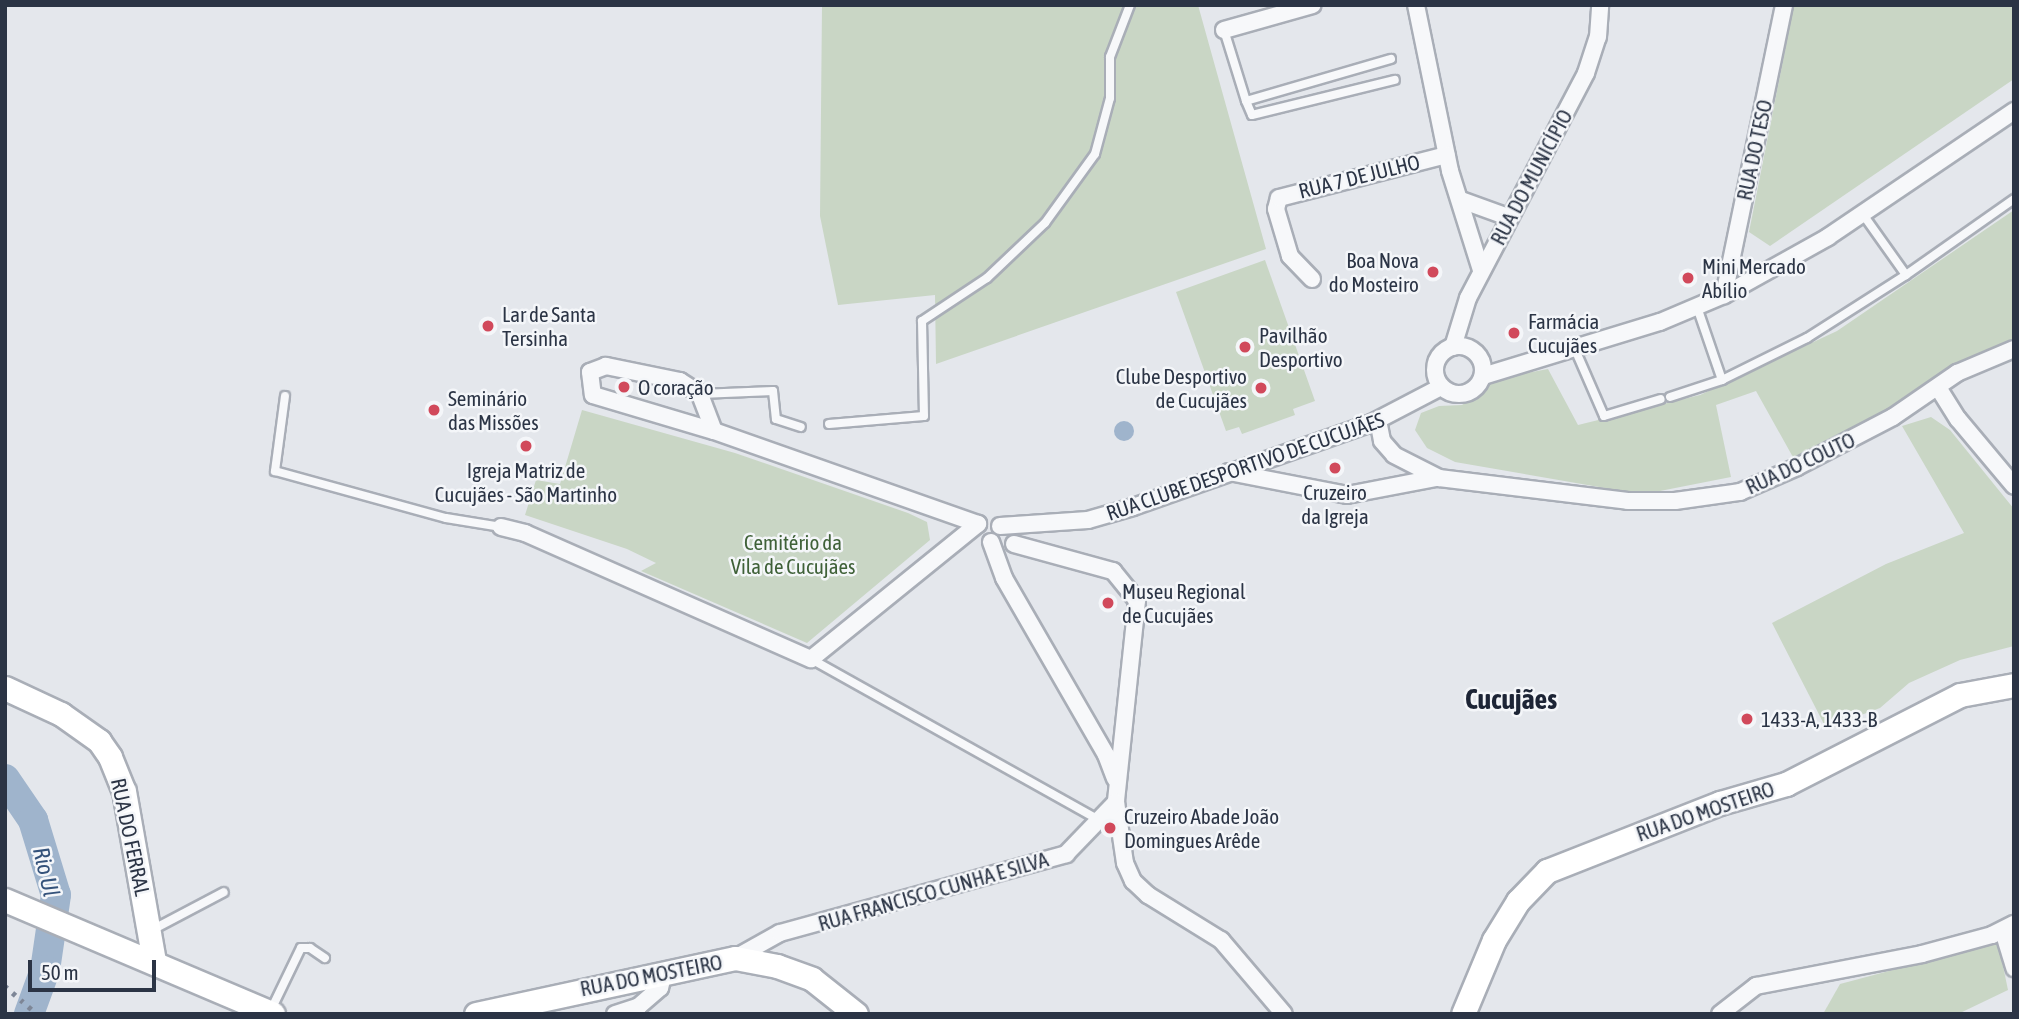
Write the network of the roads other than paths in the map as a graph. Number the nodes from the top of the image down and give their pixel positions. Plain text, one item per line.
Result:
1 (1130, 5) edge
2 (1313, 5) edge
3 (1416, 5) edge
4 (1600, 5) edge
5 (1784, 5) edge
6 (1224, 30) joint
7 (1391, 59) dead end
8 (1395, 80) dead end
9 (1246, 101) junction
10 (2014, 111) edge
11 (1447, 155) junction
12 (2014, 199) edge
13 (1461, 200) junction
14 (1862, 213) junction
15 (1508, 217) junction
16 (1482, 270) junction
17 (1906, 275) junction
18 (1312, 279) dead end
19 (1724, 295) junction
20 (1697, 307) junction
21 (1453, 347) junction
22 (1574, 347) junction
23 (2014, 349) edge
24 (1483, 376) junction
25 (1722, 380) junction
26 (1441, 387) junction
27 (1939, 389) junction
28 (699, 394) junction
29 (285, 396) dead end
30 (1378, 421) junction
31 (829, 424) dead end
32 (801, 427) dead end
33 (714, 431) junction
34 (1226, 472) junction
35 (1439, 478) junction
36 (2014, 486) edge
37 (978, 524) junction
38 (1000, 526) junction
39 (501, 527) joint
40 (991, 542) junction
41 (1014, 544) dead end
42 (811, 659) junction
43 (2014, 685) edge
44 (5, 688) edge
45 (1117, 794) junction
46 (1102, 822) junction
47 (224, 892) dead end
48 (5, 900) edge
49 (2008, 928) edge
50 (150, 931) junction
51 (325, 958) dead end
52 (734, 958) junction
53 (154, 962) junction
54 (2014, 968) edge
55 (664, 972) junction
56 (499, 1011) edge
57 (271, 1013) edge
58 (476, 1014) edge
59 (615, 1014) edge
60 (856, 1014) edge
61 (1284, 1014) edge
62 (1462, 1014) edge
63 (1720, 1014) edge

1 - 31 lane
2 - 6 street
3 - 11 street
4 - 15 street, RUA DO MUNICÍPIO
5 - 19 street, RUA DO TESO
6 - 9 lane
7 - 9 lane
8 - 9 lane
10 - 14 street
11 - 13 street
11 - 18 street, RUA 7 DE JULHO
12 - 17 lane
13 - 15 street
13 - 16 street
14 - 17 lane
14 - 19 street
15 - 16 street, RUA DO MUNICÍPIO
16 - 21 street, RUA DO MUNICÍPIO
17 - 25 lane
19 - 20 street
20 - 22 street
20 - 25 lane
21 - 24 street
21 - 26 street
22 - 24 street
22 - 25 lane
23 - 27 street, RUA DO COUTO
24 - 26 street
26 - 30 street, RUA CLUBE DESPORTIVO DE CUCUJÃES
27 - 35 street, RUA DO COUTO
27 - 36 street
28 - 32 lane
28 - 33 street
28 - 33 street
29 - 39 lane
30 - 34 street, RUA CLUBE DESPORTIVO DE CUCUJÃES
30 - 35 street, RUA DO COUTO
33 - 37 street
34 - 35 street, RUA DO COUTO
34 - 38 street, RUA CLUBE DESPORTIVO DE CUCUJÃES
37 - 38 street
37 - 40 street
37 - 42 street
38 - 40 street
39 - 42 street
40 - 45 street
41 - 45 street
42 - 46 lane
43 - 62 main road, RUA DO MOSTEIRO
44 - 50 main road, RUA DO FERRAL
45 - 46 street, RUA FRANCISCO CUNHA E SILVA
45 - 61 street
46 - 52 street, RUA FRANCISCO CUNHA E SILVA
47 - 50 lane
48 - 53 main road
49 - 54 street
49 - 63 street
50 - 53 main road, RUA DO FERRAL
51 - 57 lane
52 - 55 main road, RUA DO MOSTEIRO
52 - 60 main road, RUA DO MOSTEIRO
53 - 57 main road
55 - 56 main road, RUA DO MOSTEIRO
55 - 59 street
56 - 58 main road, RUA DO MOSTEIRO

